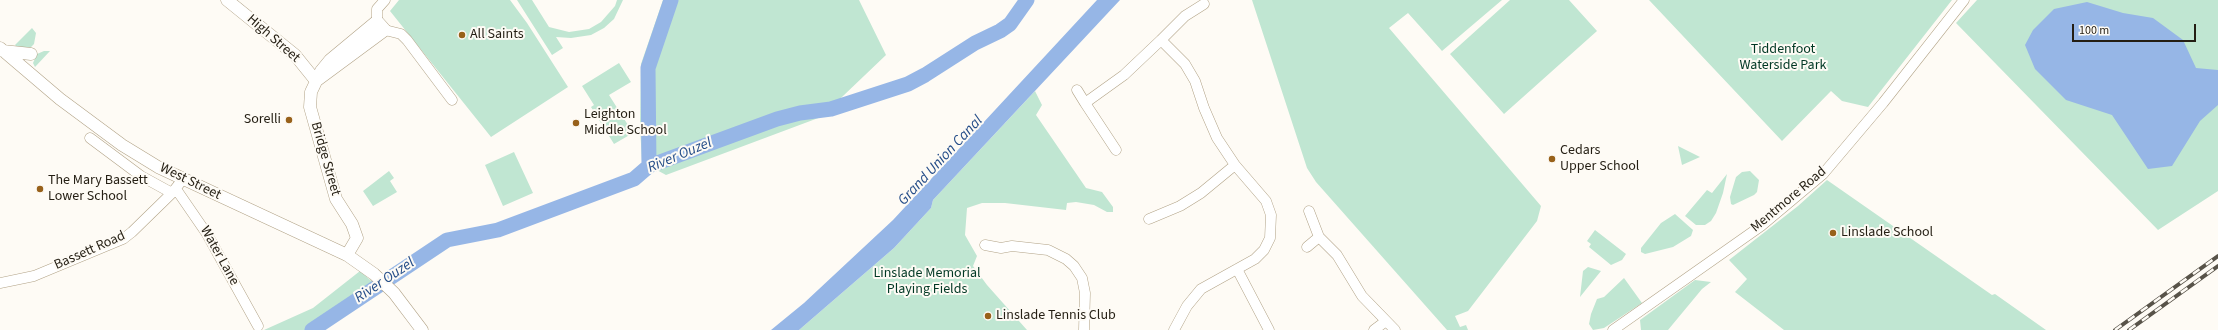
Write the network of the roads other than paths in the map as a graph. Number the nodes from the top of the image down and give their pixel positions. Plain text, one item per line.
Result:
1 (227, 0) edge
2 (385, 0) edge
3 (1964, 0) edge
4 (1204, 4) dead end
5 (381, 25) junction
6 (1161, 40) junction
7 (2, 50) edge
8 (31, 54) dead end
9 (316, 81) junction
10 (1077, 90) dead end
11 (452, 100) dead end
12 (1085, 103) junction
13 (90, 138) dead end
14 (1116, 150) dead end
15 (1235, 165) junction
16 (177, 187) junction
17 (1309, 211) dead end
18 (1149, 219) dead end
19 (1319, 238) junction
20 (985, 245) dead end
21 (1307, 247) dead end
22 (346, 255) junction
23 (1237, 269) junction
24 (0, 283) edge
25 (1386, 321) junction
26 (258, 326) dead end
27 (422, 330) edge
28 (1084, 330) edge
29 (1174, 330) edge
30 (1269, 330) edge
31 (1374, 330) edge
32 (1394, 330) edge
33 (1613, 330) edge

1 - 9 street, High Street
2 - 5 street
3 - 33 street, Mentmore Road
4 - 6 street
5 - 9 street
5 - 11 street
6 - 12 street
6 - 15 street
7 - 8 street
7 - 16 street, West Street
9 - 22 street, Bridge Street
10 - 12 street
12 - 14 street
13 - 16 street, West Street
15 - 18 street
15 - 23 street
16 - 22 street, West Street
16 - 24 street, Bassett Road
16 - 26 street, Water Lane
17 - 19 street
19 - 21 street
19 - 25 street
20 - 28 street
22 - 27 street, West Street
23 - 29 street
23 - 30 street
25 - 31 street
25 - 32 street

